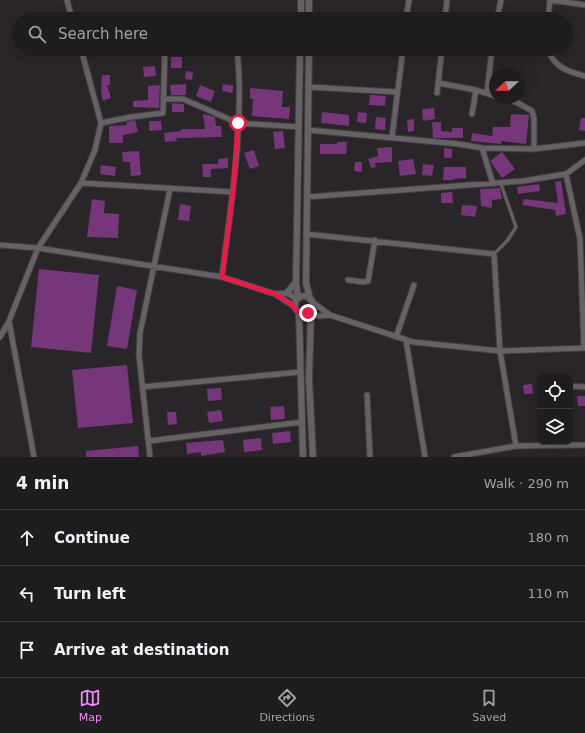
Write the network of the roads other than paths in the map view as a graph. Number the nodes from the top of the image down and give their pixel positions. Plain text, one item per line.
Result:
1 (67, 0) edge
2 (301, 0) edge
3 (309, 0) edge
4 (409, 0) edge
5 (447, 0) edge
6 (501, 0) edge
7 (550, 0) edge
8 (585, 5) edge
9 (70, 12) edge
10 (300, 12) edge
11 (309, 12) edge
12 (407, 12) edge
13 (446, 12) edge
14 (498, 12) edge
15 (549, 12) edge
16 (82, 56) edge
17 (165, 56) edge
18 (238, 56) edge
19 (300, 56) edge
20 (309, 56) edge
21 (402, 56) edge
22 (441, 56) edge
23 (491, 56) edge
24 (551, 56) edge
25 (585, 76) edge
26 (438, 83) junction
27 (308, 87) junction
28 (476, 90) junction
29 (397, 92) junction
30 (437, 93) dead end
31 (487, 93) joint
32 (164, 98) junction
33 (520, 104) edge
34 (472, 114) dead end
35 (238, 123) junction
36 (101, 124) junction
37 (299, 127) junction
38 (308, 130) junction
39 (392, 138) junction
40 (585, 143) edge
41 (482, 148) junction
42 (534, 149) junction
43 (585, 160) edge
44 (566, 174) junction
45 (81, 183) junction
46 (493, 184) junction
47 (501, 184) junction
48 (170, 189) junction
49 (233, 192) junction
50 (307, 197) junction
51 (306, 234) junction
52 (583, 239) edge
53 (375, 240) junction
54 (0, 245) edge
55 (38, 248) junction
56 (494, 254) junction
57 (155, 266) junction
58 (222, 277) junction
59 (348, 280) dead end
60 (296, 282) junction
61 (414, 285) dead end
62 (286, 293) junction
63 (275, 294) junction
64 (297, 299) junction
65 (311, 300) junction
66 (295, 307) junction
67 (299, 313) junction
68 (310, 313) junction
69 (330, 315) junction
70 (9, 322) junction
71 (396, 337) junction
72 (0, 338) edge
73 (406, 340) junction
74 (585, 348) edge
75 (500, 351) junction
76 (300, 372) junction
77 (573, 386) edge
78 (142, 387) junction
79 (585, 387) edge
80 (367, 395) dead end
81 (302, 422) junction
82 (149, 441) junction
83 (585, 445) edge
84 (516, 446) junction
85 (34, 457) edge
86 (150, 457) edge
87 (303, 457) edge
88 (313, 457) edge
89 (370, 457) edge
90 (425, 457) edge
91 (454, 457) edge

1 - 9 street
2 - 10 street
3 - 11 street
4 - 12 street
5 - 13 street
6 - 14 street
7 - 8 street
7 - 15 street
16 - 36 street
17 - 32 street
18 - 35 street
19 - 37 street
20 - 27 street
21 - 29 street
22 - 26 street
23 - 31 street
24 - 25 street
26 - 28 street
26 - 30 street
27 - 29 street
27 - 38 street
28 - 31 street
28 - 34 street
29 - 39 street
32 - 35 street
32 - 36 street
33 - 42 street
35 - 37 street
35 - 49 street
36 - 45 street
37 - 60 street
38 - 39 street
38 - 50 street
39 - 41 street
40 - 42 street
41 - 42 street
41 - 46 street
43 - 44 street
44 - 47 street
44 - 52 street
45 - 48 street
45 - 55 street
46 - 47 street
46 - 50 street
47 - 56 lane
48 - 49 street
48 - 57 street
49 - 58 street
50 - 51 street
51 - 53 street
51 - 65 street
52 - 74 street
53 - 56 street
53 - 59 street
54 - 55 street
55 - 57 street
55 - 70 street
56 - 75 street
57 - 58 street
57 - 78 street
58 - 63 street
60 - 62 street
60 - 64 street
61 - 71 street
62 - 63 street
62 - 64 street
63 - 66 street
64 - 65 street
64 - 66 street
65 - 68 street
65 - 69 street
66 - 67 street
67 - 68 street
67 - 76 street
68 - 69 street
68 - 88 street
69 - 71 street
70 - 72 street
70 - 85 street
71 - 73 street
73 - 75 street
73 - 90 street
74 - 75 street
75 - 84 street
76 - 78 street
76 - 81 street
77 - 79 street
78 - 82 street
80 - 89 street
81 - 82 street
81 - 87 street
82 - 86 street
83 - 84 street
84 - 91 street

